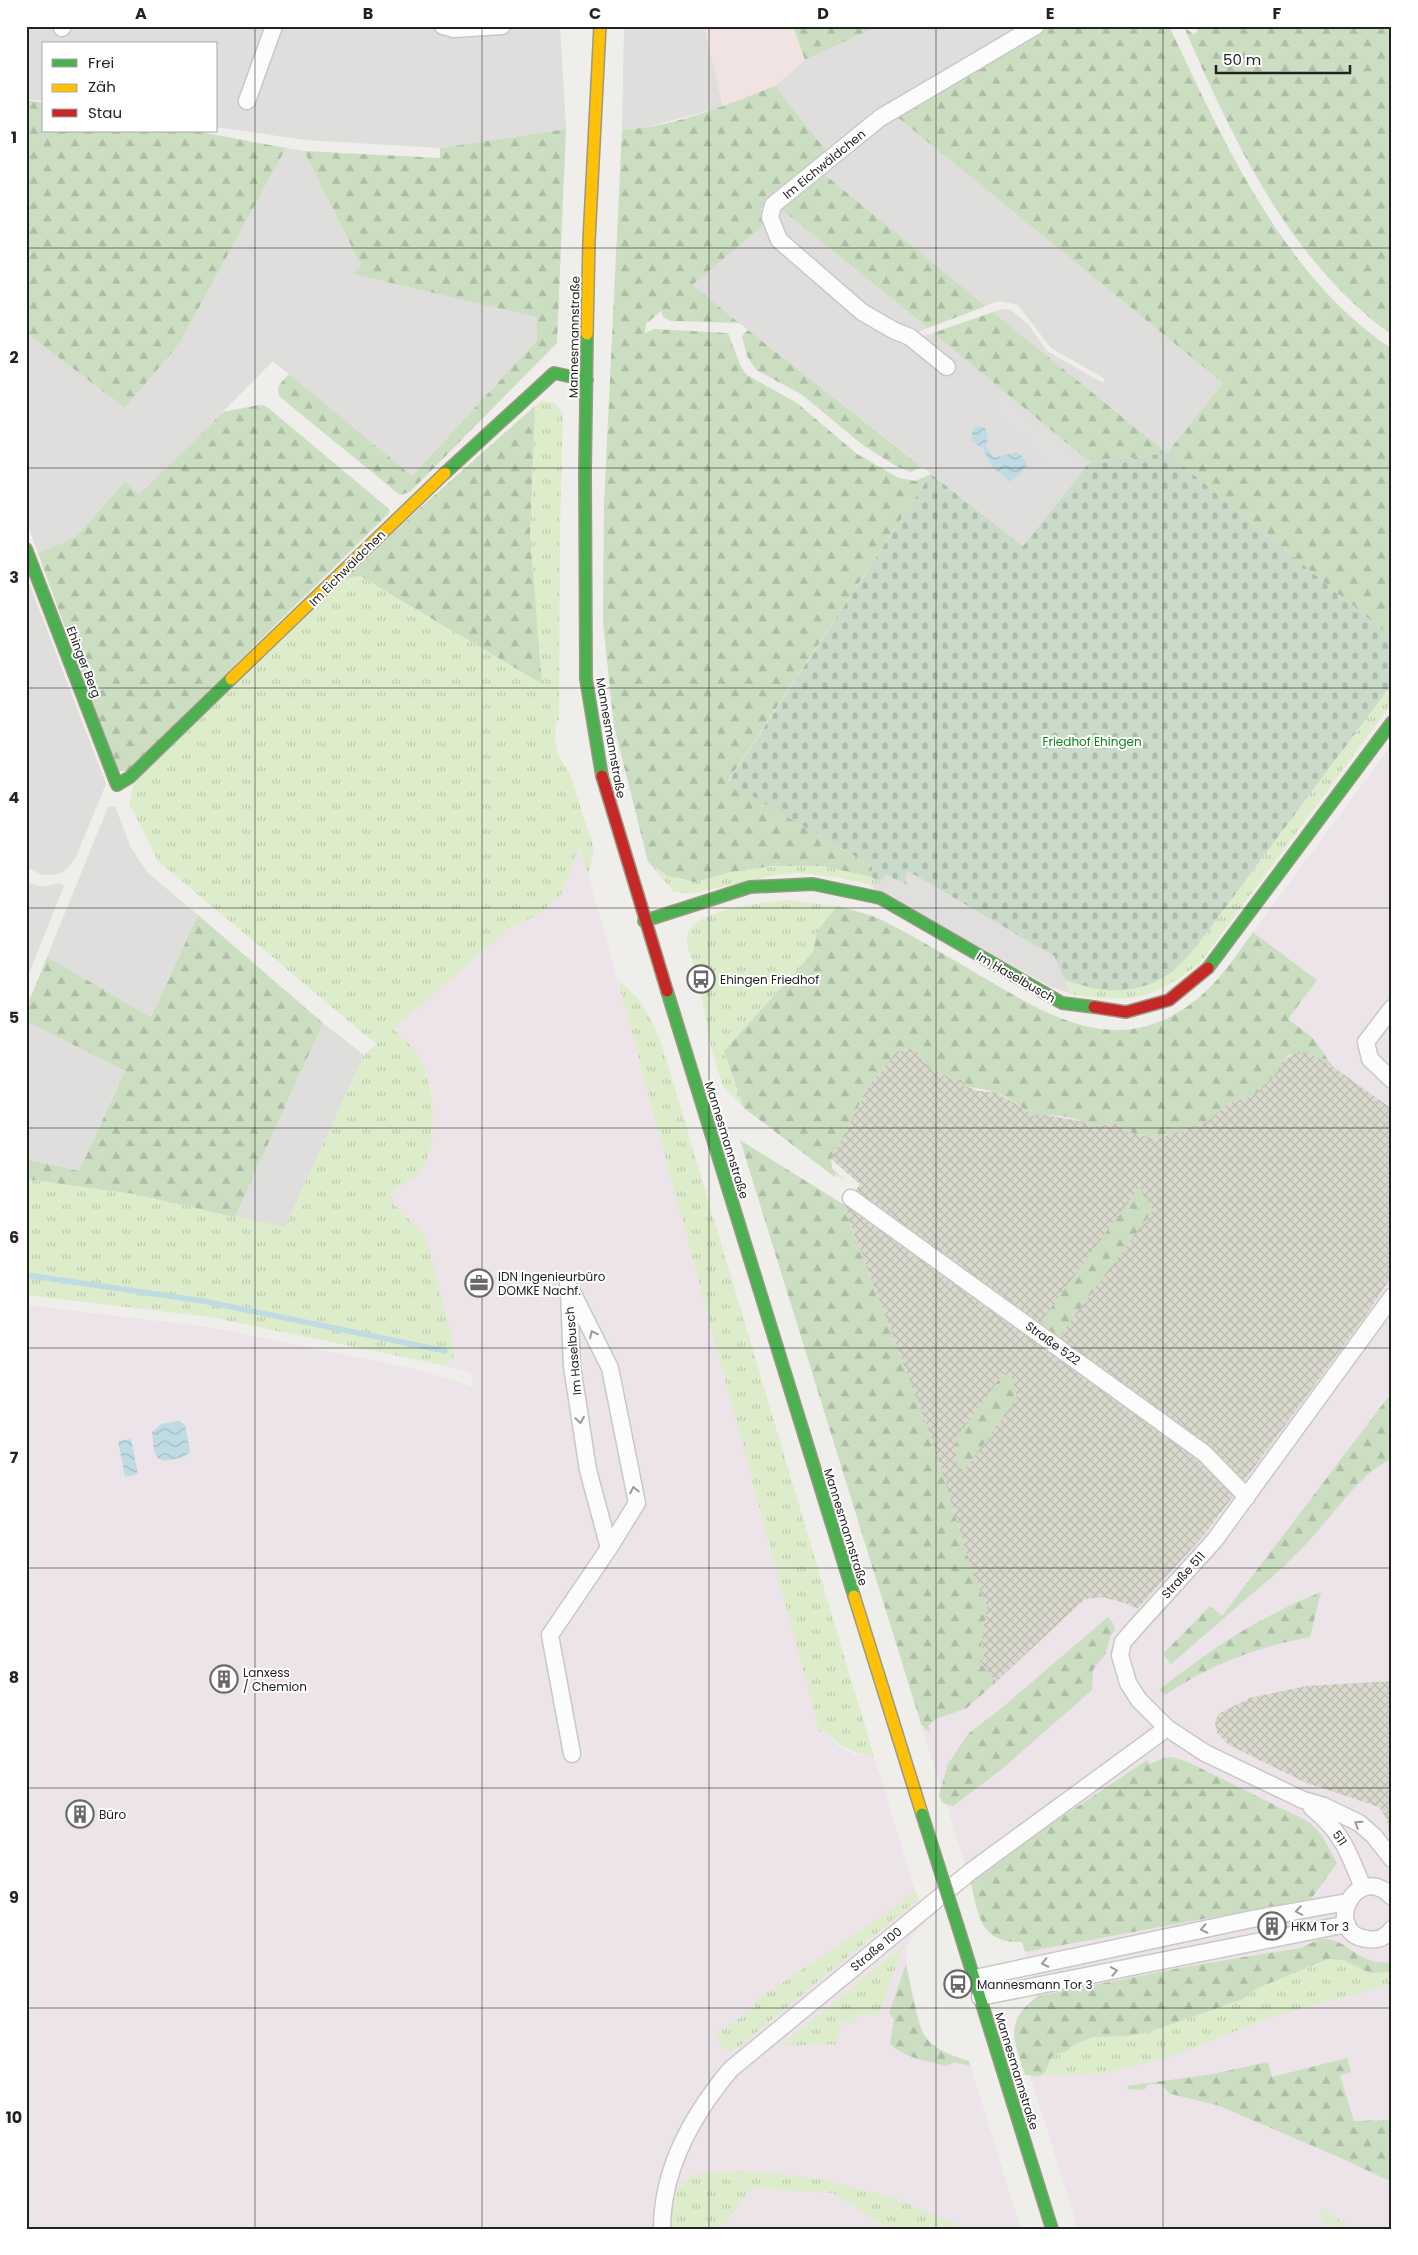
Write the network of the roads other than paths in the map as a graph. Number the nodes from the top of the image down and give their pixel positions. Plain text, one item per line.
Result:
1 (274, 26) edge
2 (443, 26) edge
3 (502, 26) edge
4 (600, 26) edge
5 (1036, 26) edge
6 (247, 101) dead end
7 (947, 367) dead end
8 (587, 380) junction
9 (26, 549) edge
10 (1392, 722) edge
11 (117, 785) joint
12 (644, 921) junction
13 (1392, 1008) edge
14 (1392, 1080) edge
15 (851, 1198) dead end
16 (1392, 1297) edge
17 (1247, 1497) junction
18 (609, 1548) junction
19 (1168, 1728) junction
20 (572, 1754) dead end
21 (1303, 1800) junction
22 (1392, 1859) edge
23 (1363, 1888) junction
24 (1392, 1897) edge
25 (1347, 1902) junction
26 (1347, 1924) junction
27 (1392, 1930) edge
28 (975, 1978) junction
29 (980, 1996) junction
30 (662, 2229) edge
31 (1052, 2229) edge

1 - 6 street
2 - 3 street
4 - 8 main road, Mannesmannstraße
5 - 7 street, Im Eichwäldchen
8 - 11 main road, Im Eichwäldchen
8 - 12 main road, Mannesmannstraße
9 - 11 main road, Ehinger Berg
10 - 12 main road, Im Haselbusch
12 - 28 main road, Mannesmannstraße, bridge
13 - 14 street
15 - 17 street, Straße 522
16 - 17 street, Straße 511
17 - 19 street, Straße 511
18 -> 18 street, Im Haselbusch
18 - 20 street, Im Haselbusch
19 - 21 street, Straße 511
19 - 30 street, Straße 100
22 -> 21 street
21 - 23 street, 511
23 - 24 street
23 - 25 street
25 - 26 street
25 -> 28 street
26 - 27 street
29 -> 26 street
28 - 29 main road, Mannesmannstraße
29 - 31 main road, Mannesmannstraße

